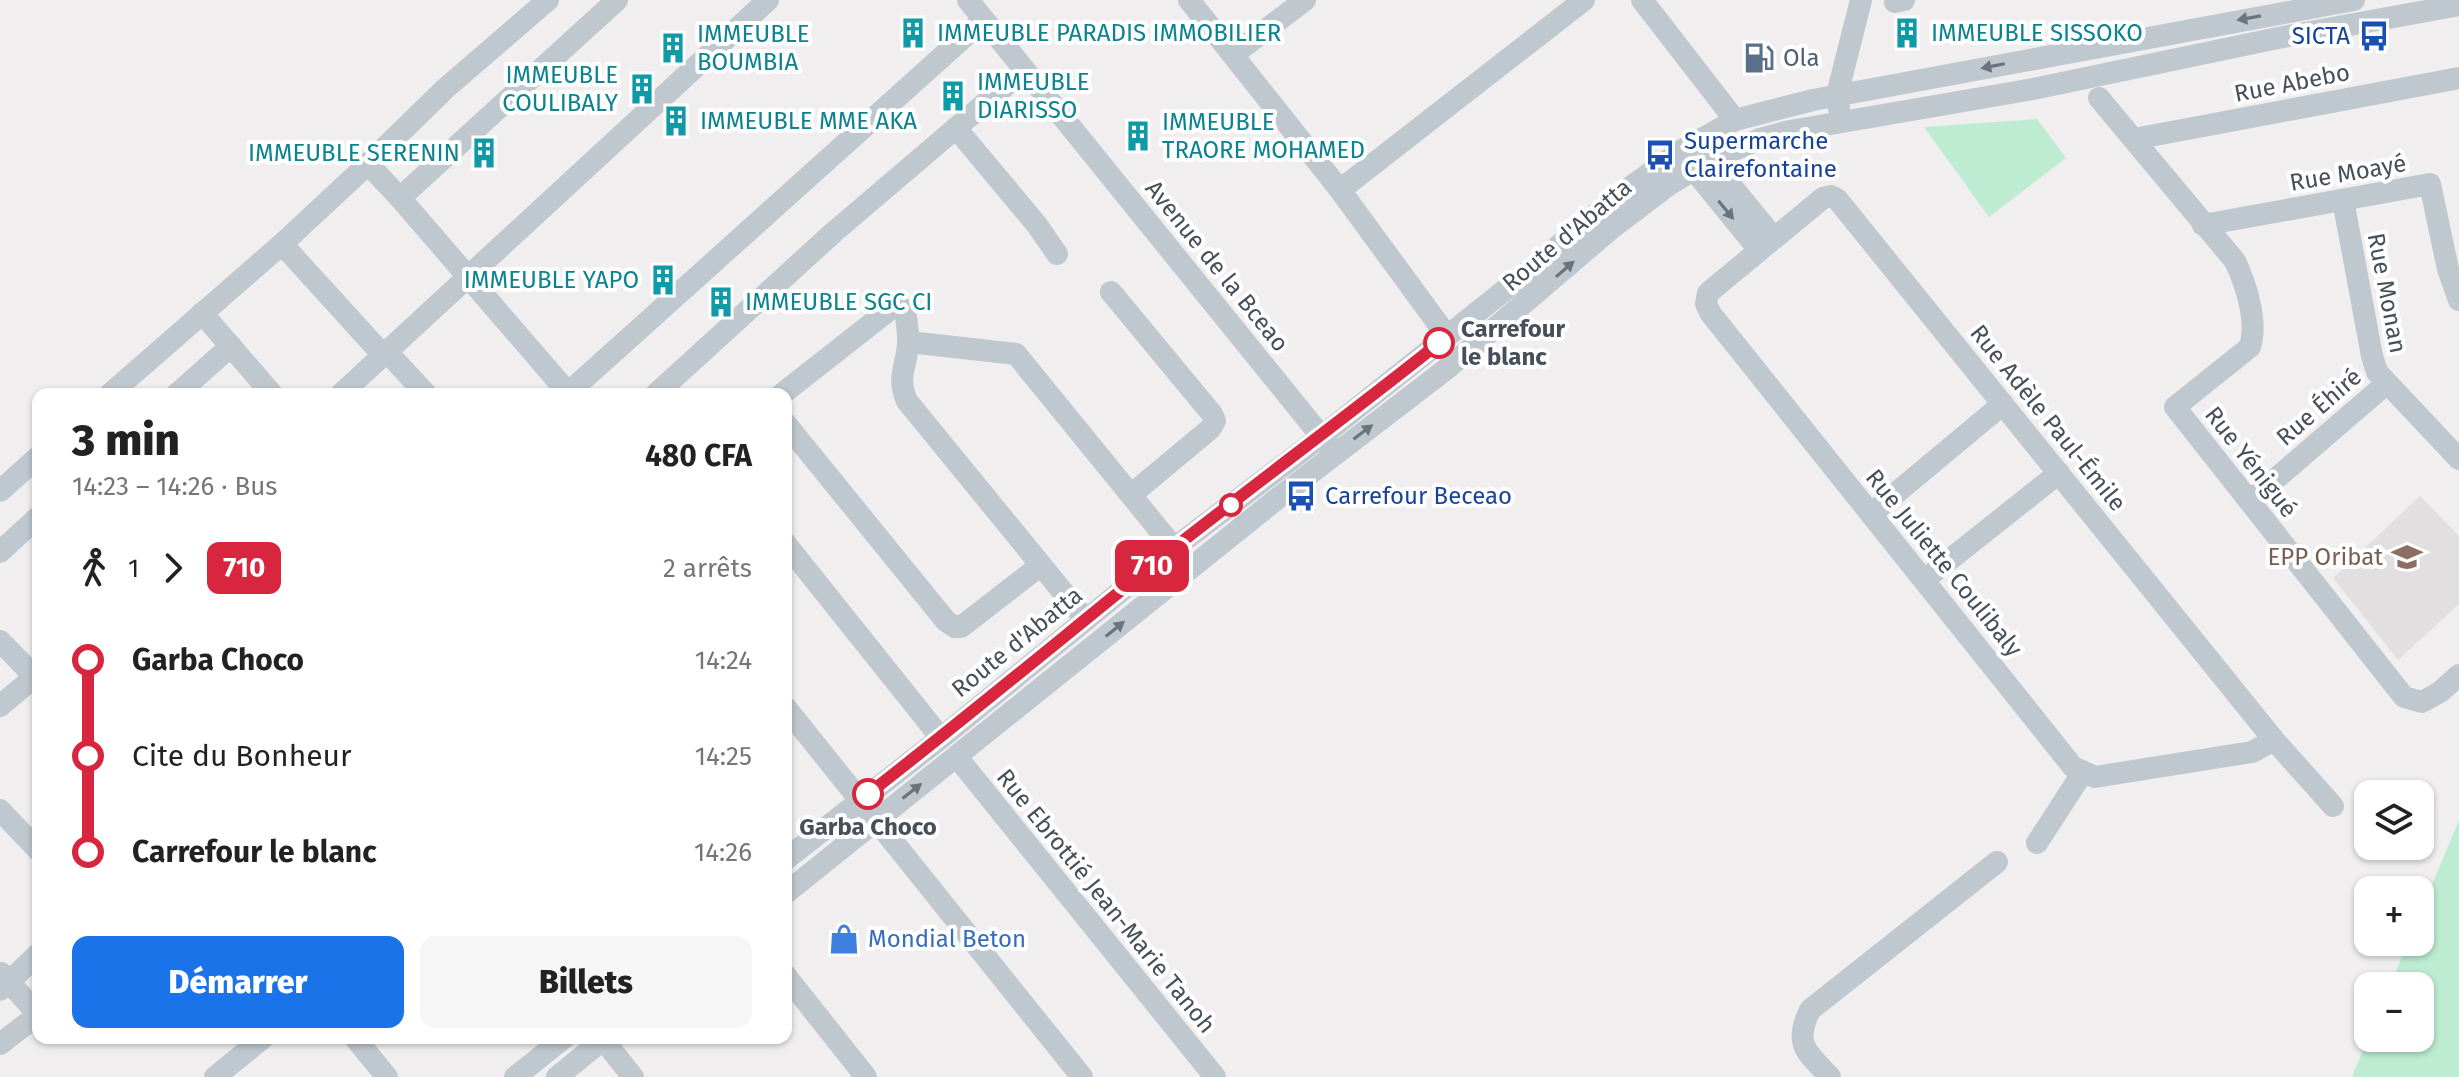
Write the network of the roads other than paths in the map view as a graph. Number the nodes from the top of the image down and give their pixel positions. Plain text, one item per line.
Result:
1 (548, 0) edge
2 (617, 0) edge
3 (768, 0) edge
4 (968, 0) edge
5 (1189, 0) edge
6 (1305, 0) edge
7 (1584, 0) edge
8 (1642, 0) edge
9 (2354, 0) edge
10 (1858, 2) edge
11 (2459, 5) edge
12 (983, 20) junction
13 (1234, 54) junction
14 (1024, 70) junction
15 (2459, 78) edge
16 (1837, 95) junction
17 (2099, 98) dead end
18 (1735, 120) junction
19 (1842, 121) junction
20 (956, 128) junction
21 (2134, 139) junction
22 (368, 164) junction
23 (1702, 165) junction
24 (1340, 190) junction
25 (400, 198) junction
26 (2343, 200) junction
27 (2203, 225) junction
28 (282, 244) junction
29 (1766, 244) junction
30 (1057, 254) dead end
31 (468, 276) junction
32 (1111, 292) dead end
33 (2459, 300) edge
34 (202, 313) junction
35 (1447, 336) junction
36 (909, 342) junction
37 (231, 346) junction
38 (384, 353) junction
39 (2386, 384) junction
40 (117, 388) edge
41 (184, 388) edge
42 (267, 388) edge
43 (347, 388) edge
44 (420, 388) edge
45 (564, 388) edge
46 (574, 388) edge
47 (663, 388) edge
48 (790, 388) edge
49 (2003, 404) junction
50 (792, 431) edge
51 (1328, 445) junction
52 (2459, 459) edge
53 (32, 462) edge
54 (2059, 473) junction
55 (0, 491) edge
56 (1132, 494) junction
57 (2250, 501) junction
58 (1871, 514) junction
59 (32, 523) edge
60 (1174, 548) junction
61 (0, 552) edge
62 (792, 552) edge
63 (1041, 565) junction
64 (1924, 580) junction
65 (1085, 619) junction
66 (0, 641) edge
67 (32, 672) edge
68 (2459, 675) edge
69 (32, 681) edge
70 (0, 706) edge
71 (792, 716) edge
72 (941, 738) junction
73 (2274, 740) junction
74 (957, 757) junction
75 (2083, 772) junction
76 (859, 801) junction
77 (2333, 806) dead end
78 (0, 810) edge
79 (874, 821) junction
80 (2037, 843) dead end
81 (32, 844) edge
82 (792, 854) edge
83 (1997, 862) dead end
84 (792, 888) edge
85 (32, 959) edge
86 (3, 981) edge
87 (792, 984) edge
88 (32, 1008) edge
89 (32, 1019) edge
90 (0, 1044) edge
91 (256, 1044) edge
92 (360, 1044) edge
93 (556, 1044) edge
94 (596, 1044) edge
95 (608, 1044) edge
96 (215, 1077) edge
97 (387, 1077) edge
98 (515, 1077) edge
99 (557, 1077) edge
100 (633, 1077) edge
101 (866, 1077) edge
102 (1082, 1077) edge
103 (1215, 1077) edge
104 (1830, 1077) edge

1 - 22 street
2 - 25 street
3 - 31 street
4 - 12 street, Avenue de la Bceao
5 - 13 street
6 - 13 street
7 - 24 street
8 - 18 street
9 -> 16 street, Route d'Abatta
10 - 16 street
11 - 19 street, Route d'Abatta
12 - 14 street, Avenue de la Bceao
12 - 46 street
13 - 24 street
14 - 20 street
14 - 51 street, Avenue de la Bceao
15 - 21 street, Rue Abebo
16 - 18 street, Route d'Abatta
16 - 19 street
17 - 21 street, Rue Yénigué
18 - 35 street, Route d'Abatta
19 - 23 street, Route d'Abatta
20 - 30 street
20 - 47 street
21 - 27 street, Rue Yénigué
22 - 25 street
22 - 28 street
23 - 29 street
51 -> 23 street, Route d'Abatta
24 - 35 street
25 - 31 street
26 - 27 street, Rue Moayé
26 - 33 street, Rue Moayé
26 - 39 street, Rue Monan
27 - 57 street, Rue Yénigué
28 - 34 street
28 - 38 street
29 - 49 street, Rue Adèle Paul-Émile
29 - 58 street, Rue Juliette Coulibaly
31 - 38 street
31 - 45 street
32 - 56 street
34 - 37 street
34 - 40 street
35 - 51 street, Route d'Abatta
36 - 48 street
36 - 56 street
36 - 63 street
37 - 41 street
37 - 42 street
38 - 43 street
38 - 44 street
39 - 52 street, Rue Monan
39 - 57 street, Rue Éhiré
49 - 54 street, Rue Adèle Paul-Émile
49 - 58 street
50 - 63 street
51 - 60 street, Route d'Abatta
74 -> 51 street, Route d'Abatta
53 - 55 street
54 - 64 street
54 - 73 street, Rue Adèle Paul-Émile
56 - 60 street
57 - 68 street, Rue Yénigué
58 - 64 street, Rue Juliette Coulibaly
59 - 61 street
60 - 65 street, Route d'Abatta
62 - 72 street
63 - 65 street
64 - 75 street, Rue Juliette Coulibaly
65 - 72 street, Route d'Abatta
66 - 67 street
69 - 70 street
71 - 76 street
72 - 76 street, Route d'Abatta
73 - 75 street
73 - 77 street, Rue Adèle Paul-Émile
79 -> 74 street, Route d'Abatta
74 - 103 street, Rue Ebrottié Jean-Marie Tanoh
75 - 80 street
76 - 79 street
76 - 82 street, Route d'Abatta
78 - 81 street
79 - 84 street, Route d'Abatta
79 - 102 street
83 - 104 street
85 - 86 street
86 - 88 street
87 - 101 street
89 - 90 street
91 - 96 street
92 - 97 street
93 - 98 street
94 - 99 street
95 - 100 street

